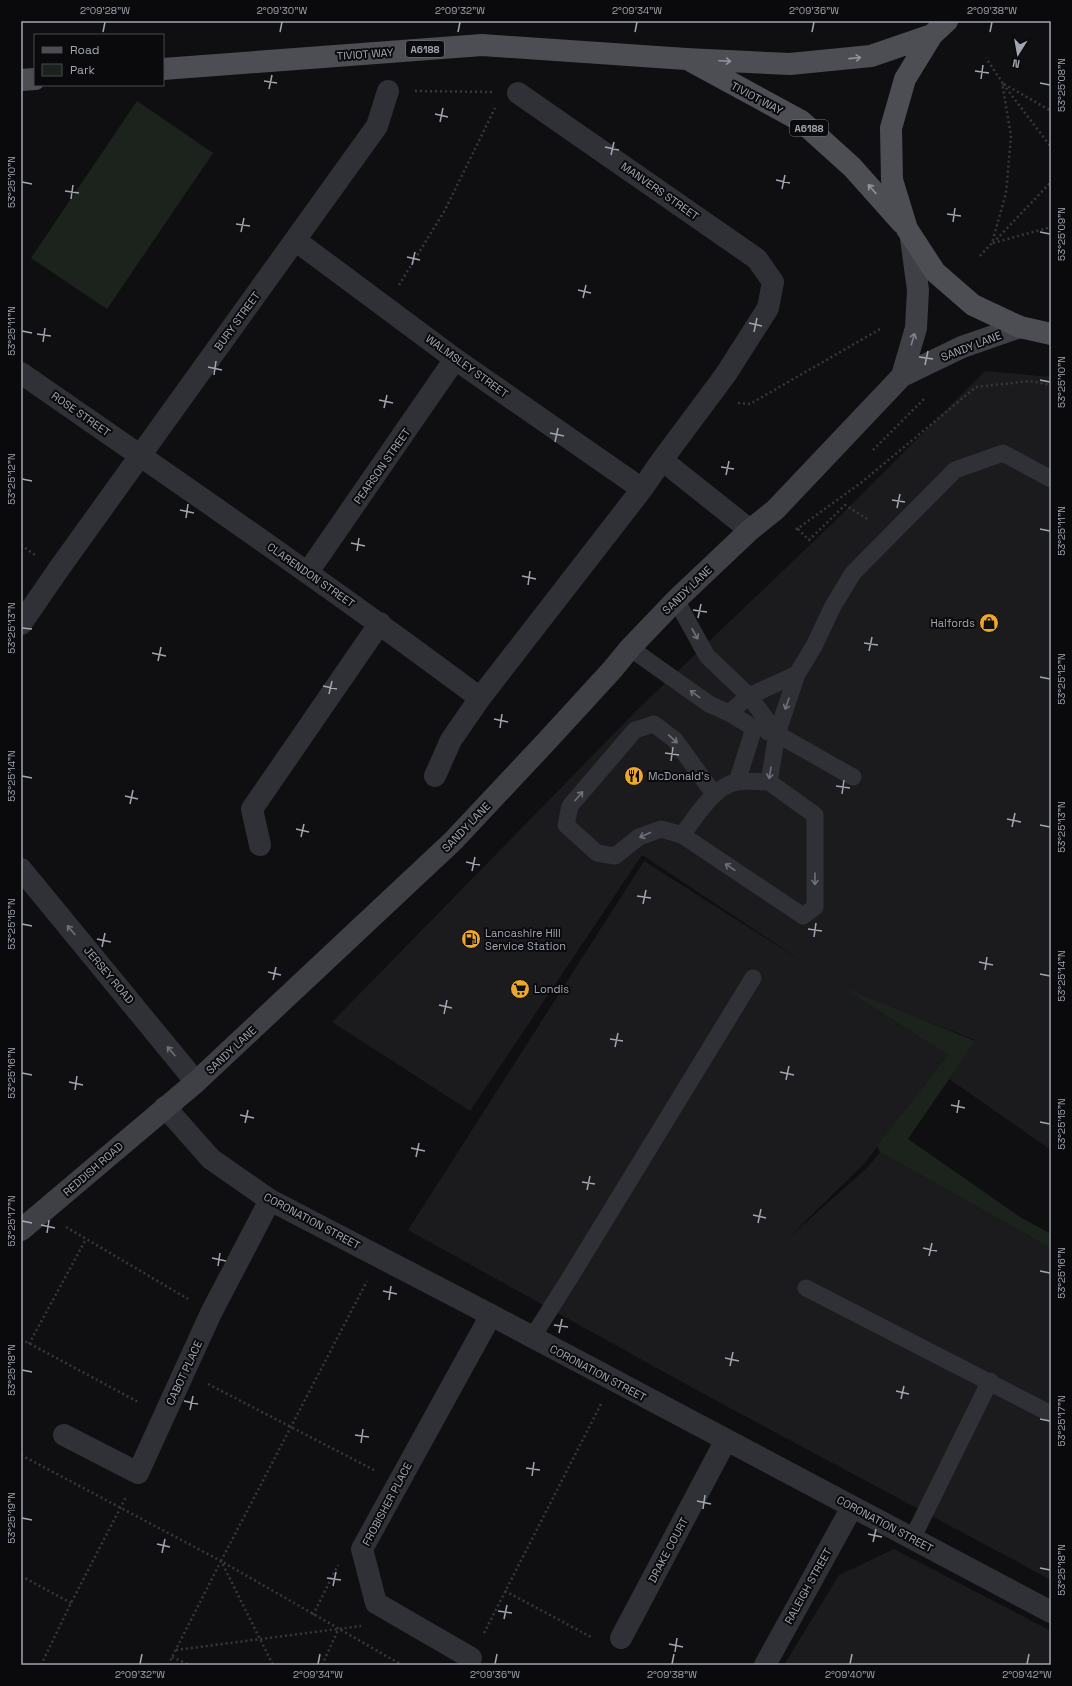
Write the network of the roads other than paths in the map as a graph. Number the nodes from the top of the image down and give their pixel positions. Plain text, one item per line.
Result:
1 (940, 28) edge
2 (686, 59) junction
3 (164, 69) edge
4 (34, 79) edge
5 (21, 80) edge
6 (388, 91) road end
7 (510, 93) road end
8 (909, 233) junction
9 (295, 240) junction
10 (1020, 327) junction
11 (1051, 334) edge
12 (455, 359) junction
13 (21, 373) edge
14 (902, 376) junction
15 (140, 456) junction
16 (662, 460) junction
17 (1051, 479) edge
18 (642, 489) junction
19 (750, 530) junction
20 (308, 572) junction
21 (676, 600) junction
22 (380, 623) junction
23 (21, 624) edge
24 (630, 648) junction
25 (797, 674) junction
26 (749, 696) junction
27 (480, 698) junction
28 (728, 713) junction
29 (754, 728) junction
30 (777, 734) junction
31 (435, 776) dead end
32 (853, 777) dead end
33 (736, 782) junction
34 (769, 782) junction
35 (714, 794) junction
36 (682, 834) junction
37 (260, 845) dead end
38 (21, 869) edge
39 (753, 978) dead end
40 (196, 1082) junction
41 (165, 1107) junction
42 (270, 1200) junction
43 (21, 1230) edge
44 (806, 1288) dead end
45 (490, 1315) junction
46 (532, 1338) junction
47 (990, 1381) junction
48 (1051, 1414) edge
49 (64, 1435) dead end
50 (726, 1440) junction
51 (852, 1507) junction
52 (912, 1539) junction
53 (1051, 1612) edge
54 (621, 1638) dead end
55 (471, 1658) road end
56 (765, 1665) edge

2 -> 1 main road, TIVIOT WAY / A6188
1 - 8 main road
2 - 3 main road, TIVIOT WAY / A6188
8 -> 2 main road, TIVIOT WAY / A6188
4 - 5 main road
6 - 9 street, BURY STREET
7 - 16 street, MANVERS STREET
8 - 10 main road
14 -> 8 main road, SANDY LANE
9 - 12 street, WALMSLEY STREET
9 - 15 street, BURY STREET
10 - 11 main road
10 - 14 main road, SANDY LANE
12 - 18 street, WALMSLEY STREET
12 - 20 street, PEARSON STREET
13 - 15 street, ROSE STREET
14 - 19 main road, SANDY LANE
15 - 20 street, CLARENDON STREET
15 - 23 street, BURY STREET
16 - 18 street
16 - 19 street
17 - 25 lane
18 - 27 street
19 - 21 main road, SANDY LANE
20 - 22 street, CLARENDON STREET
21 - 24 main road, SANDY LANE
21 -> 26 lane
22 - 27 street, CLARENDON STREET
22 - 37 street
28 -> 24 lane
24 - 40 main road, SANDY LANE
25 - 26 lane
25 -> 30 lane
26 - 28 lane
26 - 30 lane
27 - 31 street
28 - 29 lane
29 - 30 lane
29 - 33 lane
30 - 32 lane
30 -> 34 lane
33 - 34 lane
33 - 35 lane
34 -> 36 lane
35 - 36 lane
36 -> 35 lane
40 -> 38 street, JERSEY ROAD
39 - 46 lane
40 - 41 main road, SANDY LANE
41 - 42 street, CORONATION STREET
41 - 43 main road, REDDISH ROAD
42 - 45 street, CORONATION STREET
42 - 49 street, CABOT PLACE
44 - 47 lane
45 - 46 street, CORONATION STREET
45 - 55 street, FROBISHER PLACE
46 - 50 street, CORONATION STREET
47 - 48 lane
47 - 52 lane
50 - 51 street, CORONATION STREET
50 - 54 street, DRAKE COURT
51 - 52 street, CORONATION STREET
51 - 56 street, RALEIGH STREET
52 - 53 street, CORONATION STREET

